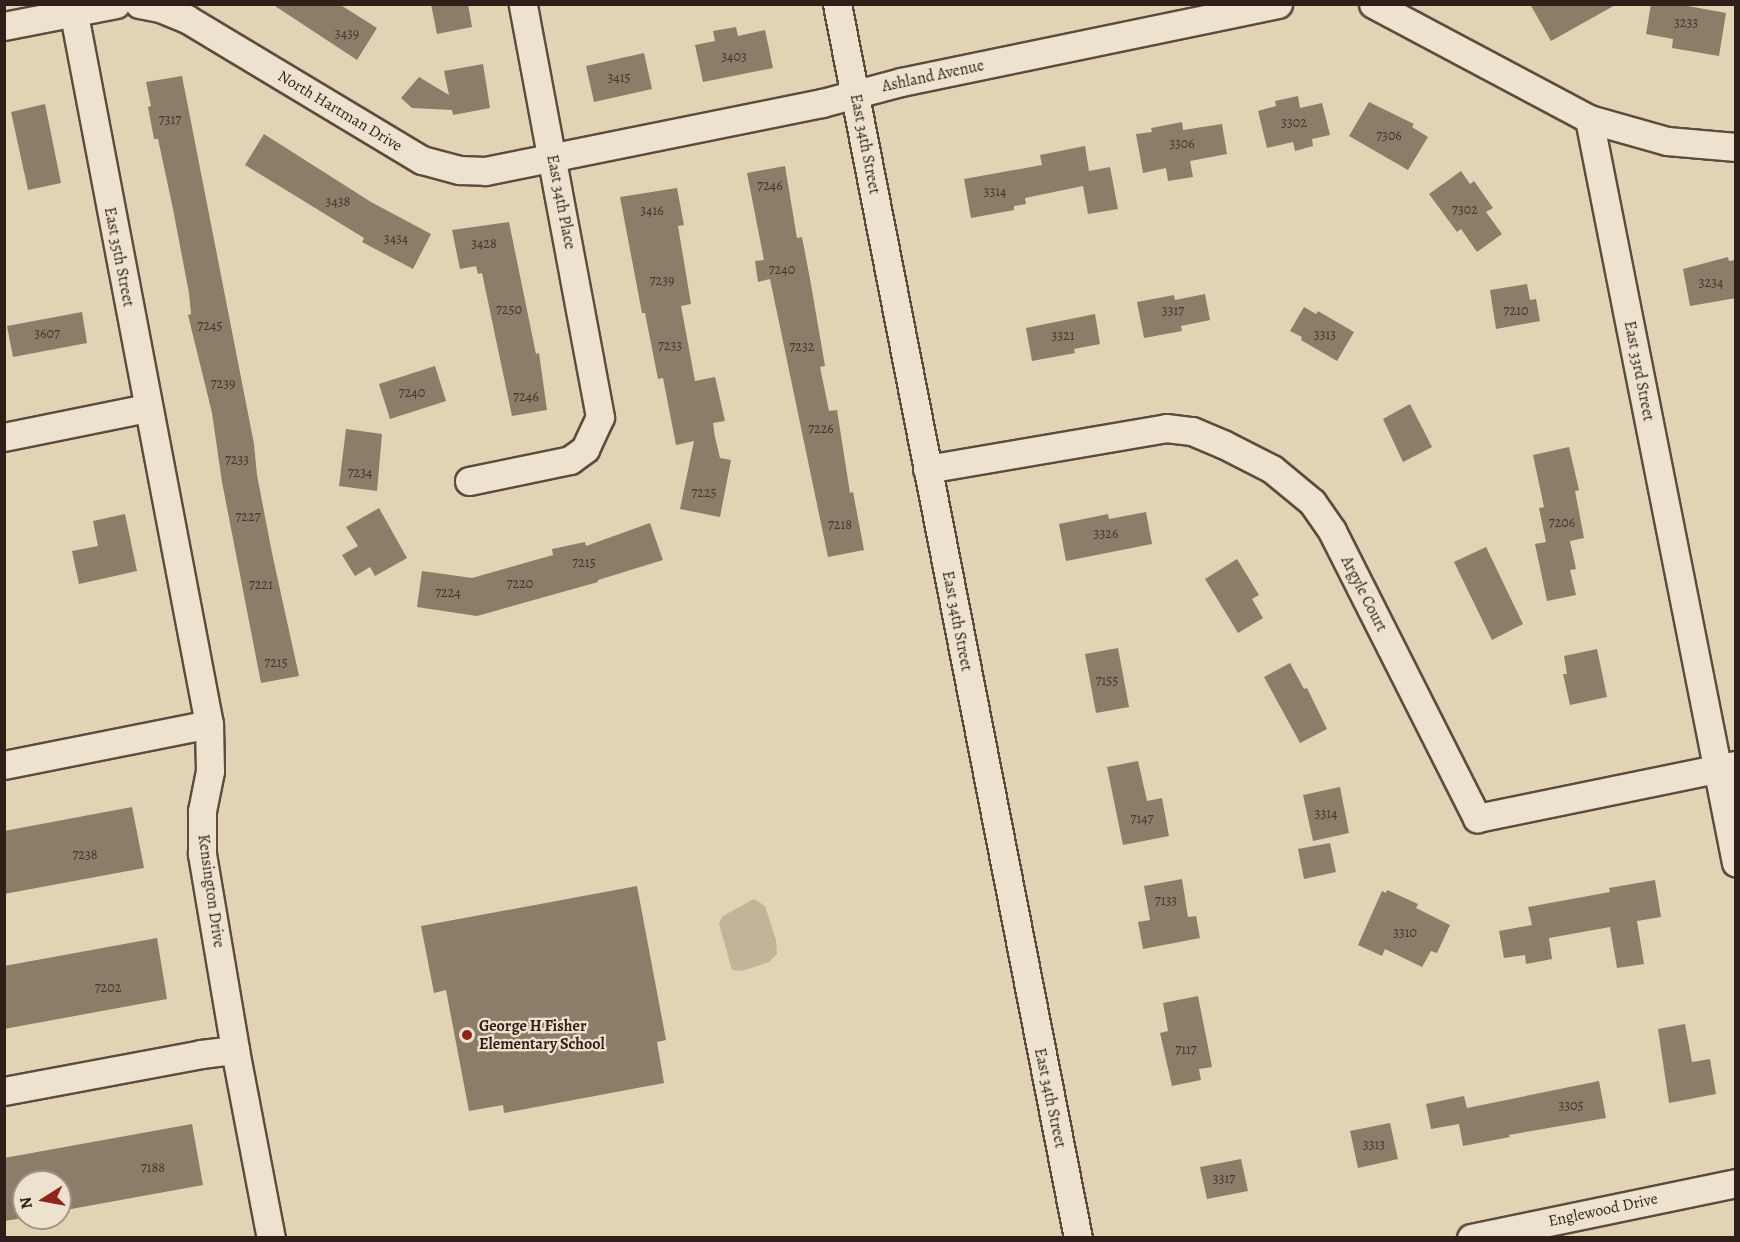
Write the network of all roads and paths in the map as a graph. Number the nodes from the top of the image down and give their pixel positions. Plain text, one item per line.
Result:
1 (116, 4) edge
2 (139, 4) edge
3 (523, 4) edge
4 (837, 4) edge
5 (1278, 4) edge
6 (1373, 4) edge
7 (72, 8) edge
8 (4, 26) edge
9 (855, 94) junction
10 (1588, 118) junction
11 (1736, 147) edge
12 (553, 159) junction
13 (147, 408) junction
14 (4, 437) edge
15 (927, 469) junction
16 (469, 481) dead end
17 (168, 509) joint
18 (209, 724) junction
19 (4, 765) edge
20 (1726, 767) edge
21 (1736, 863) edge
22 (235, 1050) junction
23 (4, 1091) edge
24 (1736, 1183) edge
25 (271, 1238) edge
26 (1078, 1238) edge
27 (1471, 1238) edge

1 - 7 street
2 - 12 street, North Hartman Drive
3 - 12 street, East 34th Place
4 - 9 street, East 34th Street
5 - 9 street, Ashland Avenue
6 - 10 street
7 - 8 street
7 - 13 street, East 35th Street
9 - 12 street, Ashland Avenue
9 - 15 street, East 34th Street
10 - 11 street
10 - 20 street, East 33rd Street
12 - 16 street, East 34th Place
13 - 14 street
13 - 17 street, East 35th Street
15 - 20 street, Argyle Court
15 - 26 street, East 34th Street
17 - 18 street, Kensington Drive
18 - 19 street
18 - 22 street, Kensington Drive
20 - 21 street, East 33rd Street
22 - 23 street
22 - 25 street, Kensington Drive
24 - 27 street, Englewood Drive

